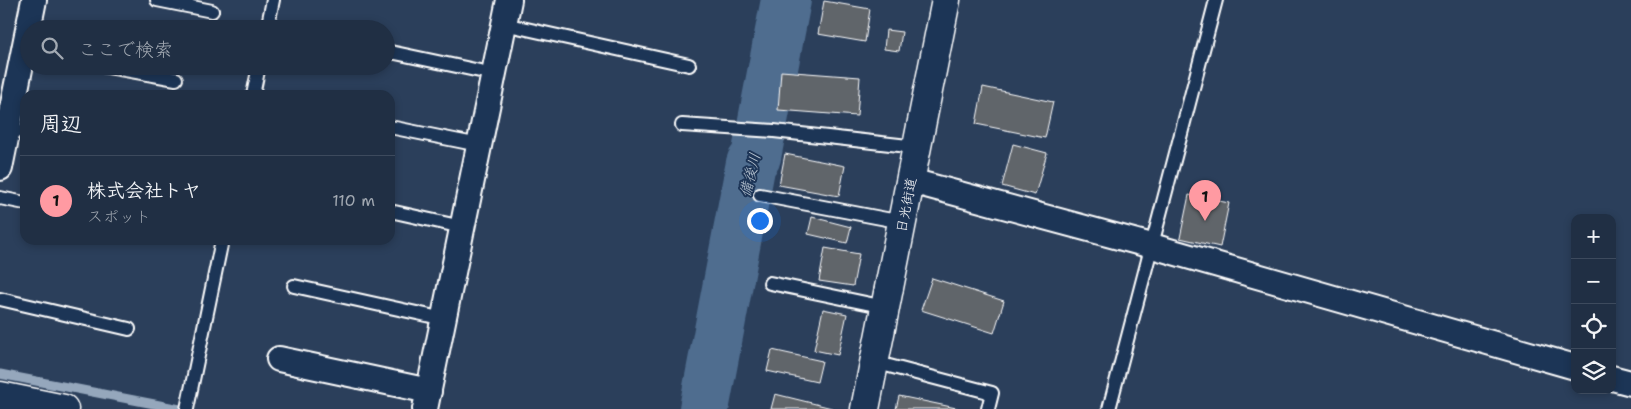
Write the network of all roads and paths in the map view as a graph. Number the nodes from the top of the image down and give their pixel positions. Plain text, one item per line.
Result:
1 (34, 0) edge
2 (157, 0) edge
3 (273, 0) edge
4 (509, 0) edge
5 (946, 0) edge
6 (1216, 0) edge
7 (212, 11) dead end
8 (31, 20) edge
9 (269, 20) edge
10 (504, 24) junction
11 (395, 53) edge
12 (689, 65) dead end
13 (494, 74) junction
14 (22, 75) edge
15 (154, 75) edge
16 (257, 75) edge
17 (176, 79) dead end
18 (254, 90) edge
19 (682, 126) dead end
20 (395, 128) edge
21 (11, 129) edge
22 (479, 145) junction
23 (917, 148) junction
24 (0, 168) edge
25 (911, 181) junction
26 (760, 196) dead end
27 (0, 198) edge
28 (20, 203) edge
29 (395, 212) edge
30 (902, 222) junction
31 (462, 226) junction
32 (221, 245) edge
33 (1152, 246) junction
34 (770, 283) dead end
35 (294, 286) dead end
36 (0, 299) edge
37 (885, 307) junction
38 (444, 319) junction
39 (129, 330) dead end
40 (279, 359) dead end
41 (874, 362) junction
42 (1571, 366) edge
43 (1616, 379) edge
44 (1631, 383) edge
45 (0, 396) edge
46 (427, 400) edge
47 (64, 409) edge
48 (187, 409) edge
49 (865, 409) edge
50 (988, 409) edge
51 (1109, 409) edge

1 - 8 street
2 - 7 lane
3 - 9 lane
4 - 10 street
5 - 23 main road, 日光街道
6 - 33 lane
10 - 12 lane
10 - 13 street
11 - 13 lane
13 - 22 street
14 - 21 street
15 - 17 lane
16 - 18 lane
19 - 23 lane
20 - 22 lane
21 - 24 street
22 - 31 street
23 - 25 main road, 日光街道
25 - 30 main road, 日光街道
25 - 33 street
26 - 30 lane
27 - 28 lane
29 - 31 lane
30 - 37 main road, 日光街道
31 - 38 street
32 - 48 lane
33 - 42 street
33 - 51 lane
34 - 37 lane
35 - 38 lane
36 - 39 lane
37 - 41 main road, 日光街道
38 - 46 street
40 - 46 street
41 - 49 main road, 日光街道
41 - 50 lane
43 - 44 street
45 - 47 main road

